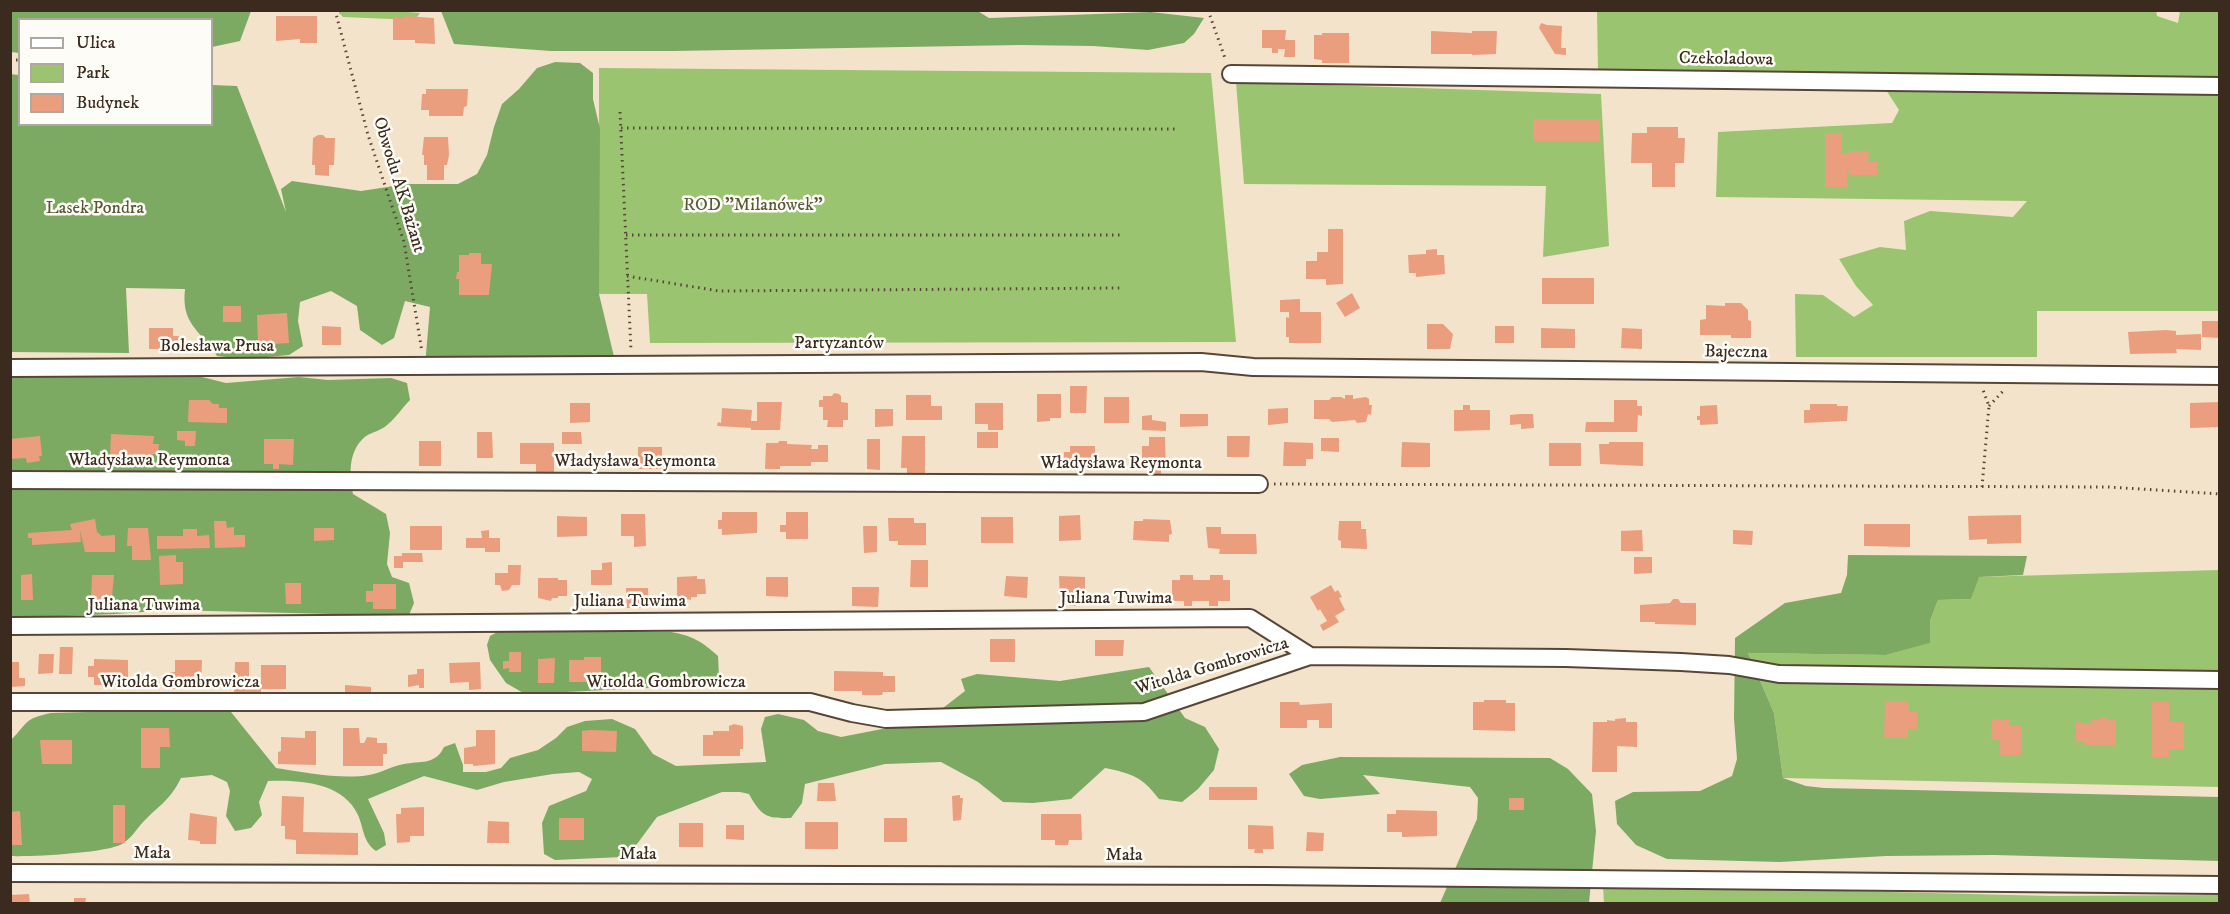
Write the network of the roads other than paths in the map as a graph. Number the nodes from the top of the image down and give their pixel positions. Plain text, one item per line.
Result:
1 (1231, 74) road end
2 (2220, 86) edge
3 (425, 366) joint
4 (1252, 367) joint
5 (10, 368) edge
6 (2220, 376) edge
7 (10, 480) edge
8 (1259, 484) road end
9 (10, 626) edge
10 (1310, 656) junction
11 (2220, 680) edge
12 (10, 702) edge
13 (10, 873) edge
14 (2220, 885) edge

1 - 2 street, Czekoladowa
3 - 4 street, Partyzantów
3 - 5 street, Bolesława Prusa
4 - 6 street, Bajeczna
7 - 8 street, Władysława Reymonta
9 - 10 street, Juliana Tuwima
10 - 11 street
10 - 12 street, Witolda Gombrowicza
13 - 14 street, Mała

